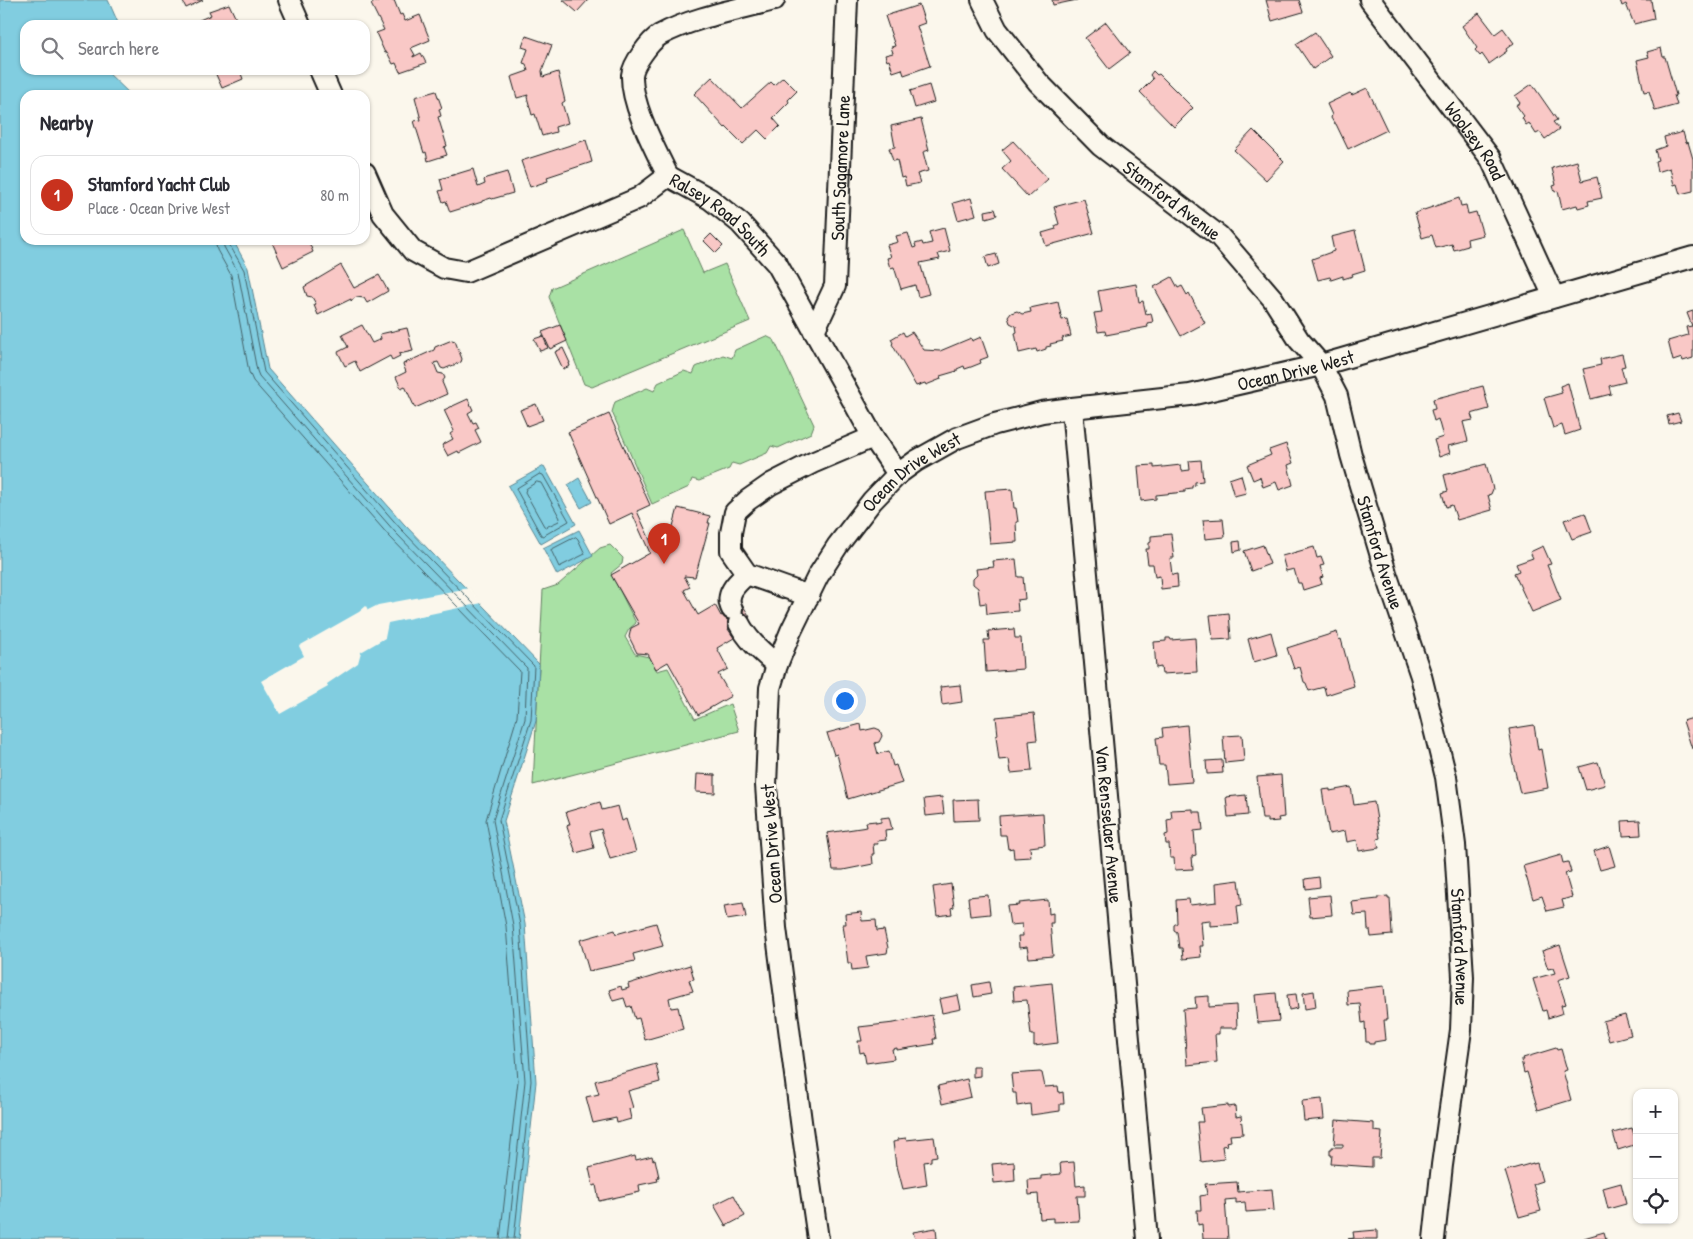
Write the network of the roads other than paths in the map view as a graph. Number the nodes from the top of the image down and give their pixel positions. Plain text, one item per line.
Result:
1 (289, 0) edge
2 (774, 0) edge
3 (847, 0) edge
4 (982, 0) edge
5 (1370, 0) edge
6 (298, 20) edge
7 (322, 75) edge
8 (329, 90) edge
9 (668, 176) junction
10 (370, 184) edge
11 (1693, 257) edge
12 (1554, 297) junction
13 (814, 331) junction
14 (1321, 365) junction
15 (1072, 408) junction
16 (872, 436) junction
17 (898, 474) junction
18 (747, 574) junction
19 (809, 596) junction
20 (777, 665) junction
21 (818, 1239) edge
22 (1147, 1239) edge
23 (1434, 1239) edge

1 - 6 street
2 - 9 street
3 - 13 street, South Sagamore Lane
4 - 14 street, Stamford Avenue
5 - 12 street, Woolsey Road
7 - 8 street
9 - 10 street, Ralsey Road South
9 - 13 street, Ralsey Road South
11 - 12 street, Ocean Drive West
12 - 14 street, Ocean Drive West
13 - 16 street, Ralsey Road South
14 - 15 street, Ocean Drive West
14 - 23 street, Stamford Avenue
15 - 17 street, Ocean Drive West
15 - 22 street, Van Rensselaer Avenue
16 - 17 street, Ralsey Road South
16 - 18 street
17 - 19 street, Ocean Drive West
18 - 19 street
18 - 20 street
19 - 20 street, Ocean Drive West
20 - 21 street, Ocean Drive West

